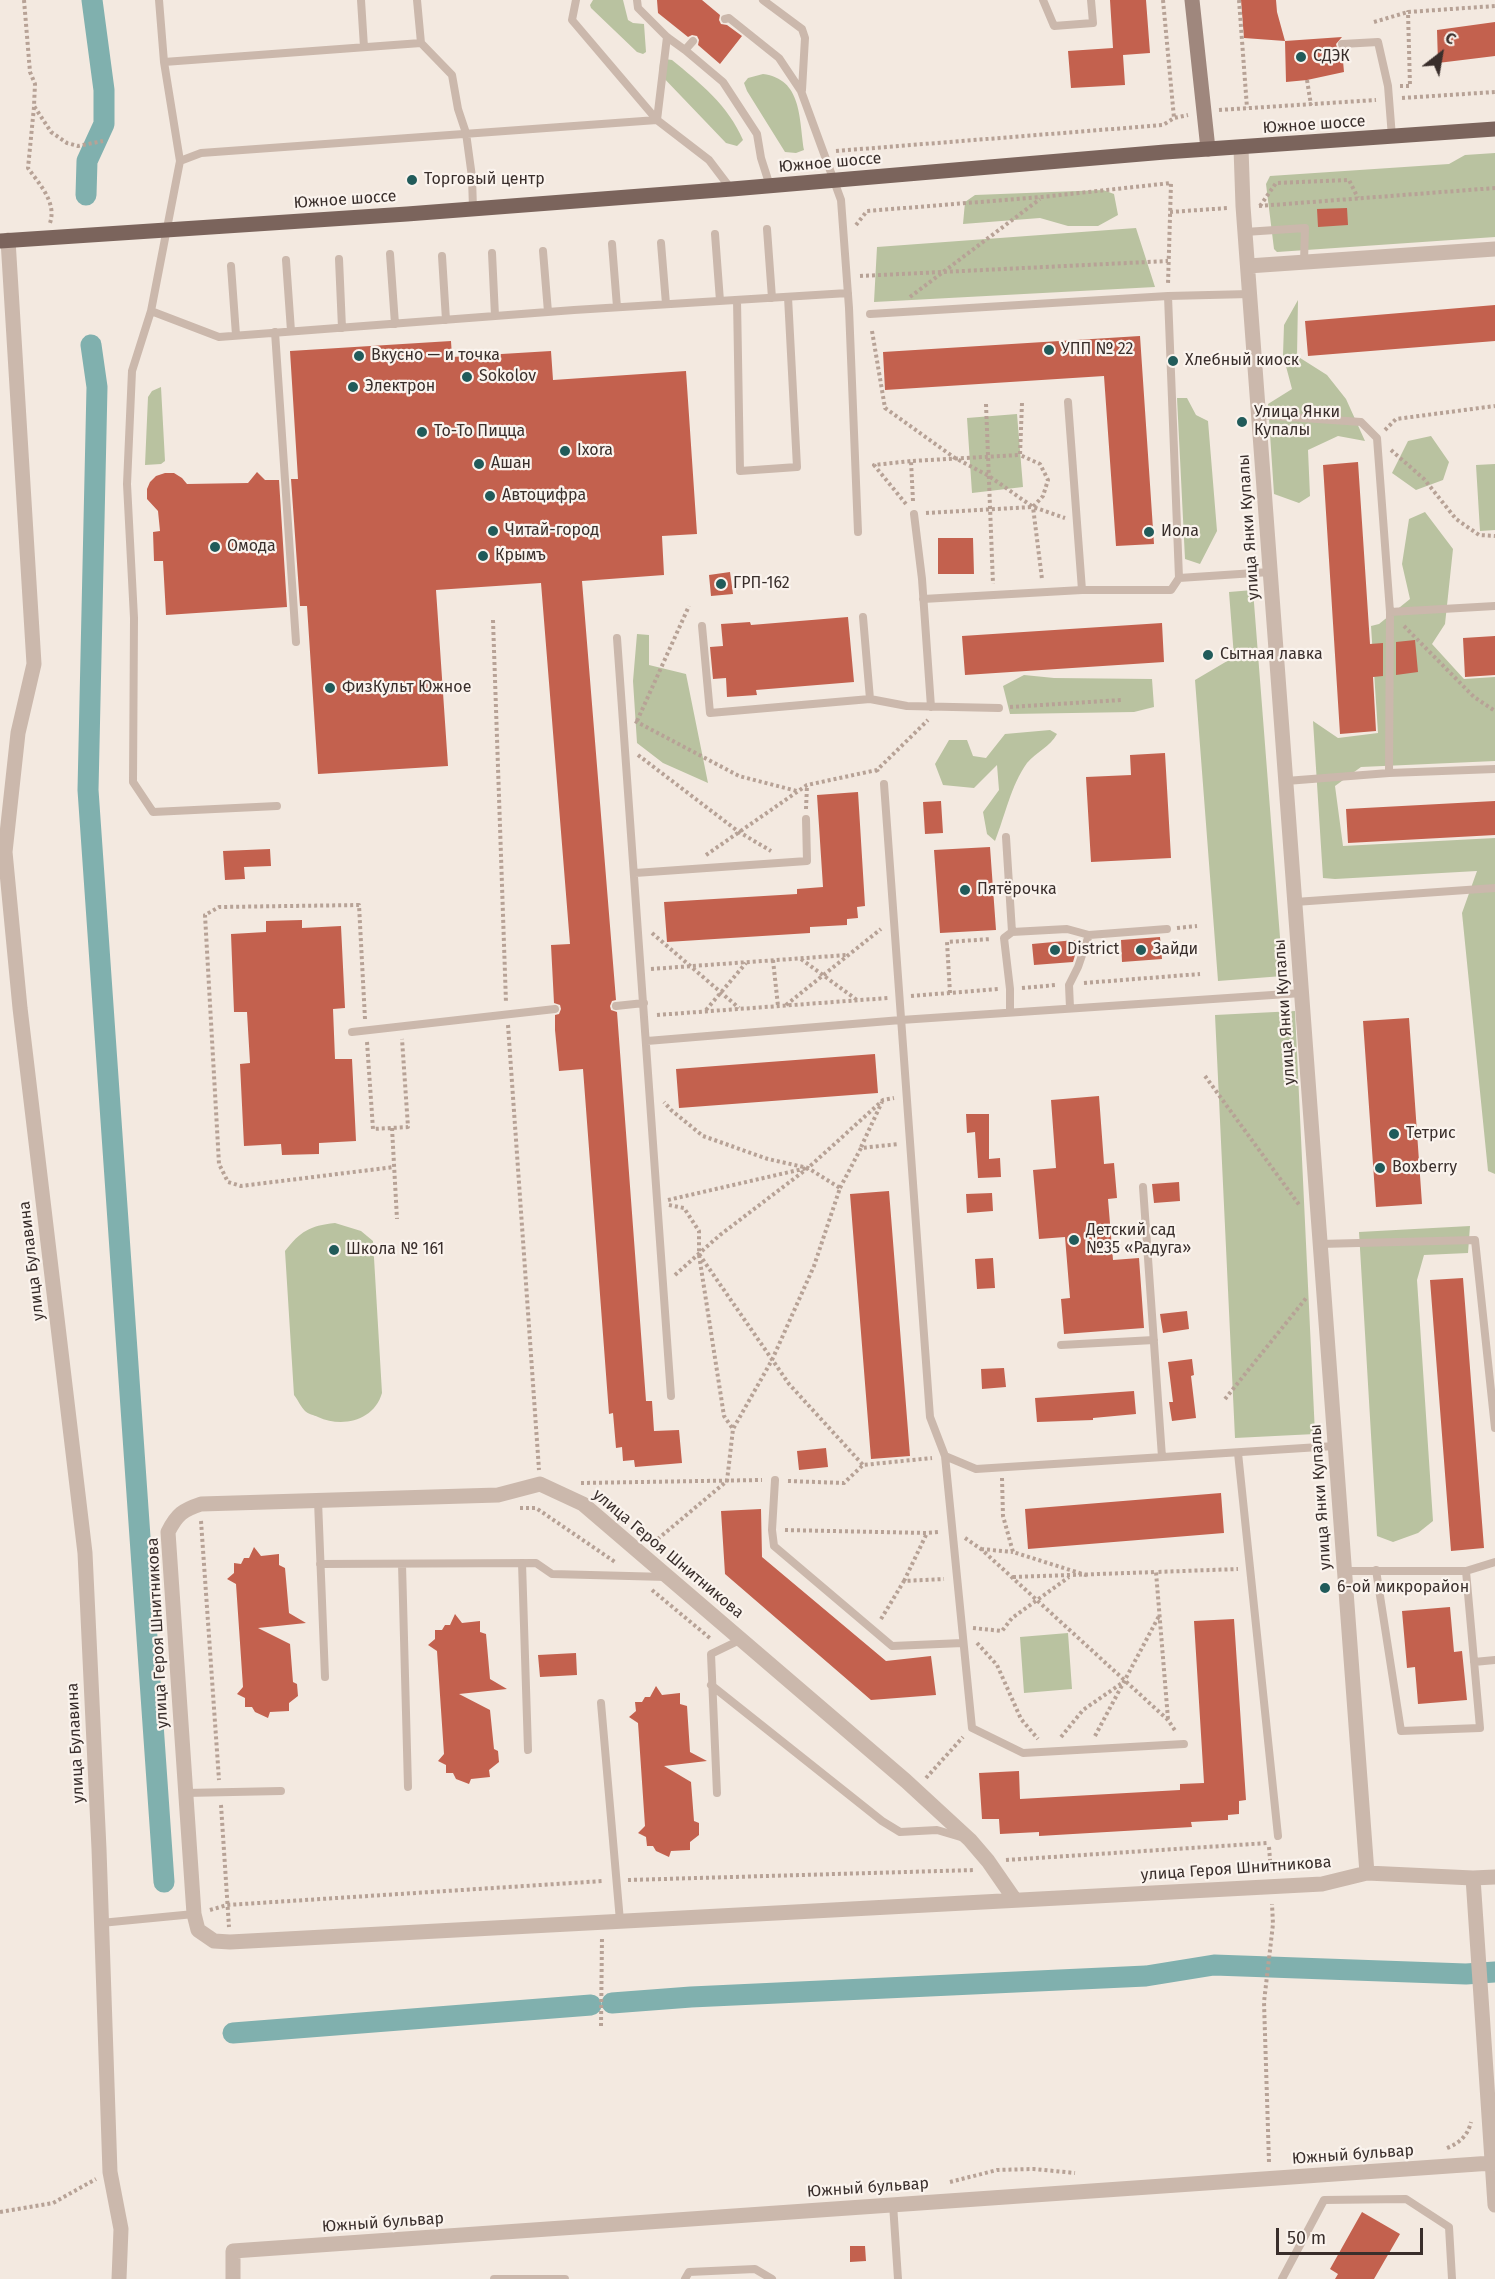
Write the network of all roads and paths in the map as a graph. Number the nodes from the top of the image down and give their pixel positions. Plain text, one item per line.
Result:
1 (24, 0) edge
2 (159, 0) edge
3 (361, 0) edge
4 (417, 0) edge
5 (576, 0) edge
6 (637, 0) edge
7 (763, 0) edge
8 (1043, 0) edge
9 (1091, 0) edge
10 (1162, 0) edge
11 (1192, 0) edge
12 (1239, 0) edge
13 (1495, 6) edge
14 (1408, 12) junction
15 (725, 19) dead end
16 (1374, 22) dead end
17 (667, 37) junction
18 (693, 41) dead end
19 (422, 44) junction
20 (1342, 44) dead end
21 (364, 47) junction
22 (685, 50) junction
23 (164, 62) junction
24 (1307, 80) dead end
25 (1388, 86) junction
26 (801, 91) junction
27 (1495, 92) edge
28 (1389, 99) junction
29 (1311, 105) junction
30 (34, 106) junction
31 (1248, 108) junction
32 (1204, 111) junction
33 (1174, 118) junction
34 (657, 120) junction
35 (1495, 129) edge
36 (466, 133) junction
37 (1392, 137) junction
38 (104, 141) dead end
39 (1241, 148) junction
40 (1208, 149) junction
41 (823, 152) junction
42 (180, 161) junction
43 (836, 181) junction
44 (770, 186) junction
45 (1495, 188) edge
46 (732, 189) junction
47 (1042, 197) junction
48 (1358, 198) junction
49 (1243, 206) junction
50 (1260, 206) junction
51 (473, 209) junction
52 (1169, 212) junction
53 (855, 226) dead end
54 (767, 229) dead end
55 (167, 230) junction
56 (1245, 232) junction
57 (715, 234) dead end
58 (45, 238) junction
59 (4, 241) edge
60 (661, 243) dead end
61 (612, 244) dead end
62 (1495, 249) edge
63 (543, 251) dead end
64 (492, 253) dead end
65 (390, 254) dead end
66 (442, 256) dead end
67 (286, 260) dead end
68 (339, 260) dead end
69 (1168, 261) junction
70 (1304, 262) junction
71 (231, 266) dead end
72 (1248, 266) junction
73 (942, 274) junction
74 (847, 277) junction
75 (848, 293) junction
76 (1250, 294) junction
77 (1168, 296) junction
78 (788, 297) junction
79 (772, 298) junction
80 (737, 300) junction
81 (720, 301) junction
82 (666, 304) junction
83 (617, 308) junction
84 (151, 310) junction
85 (890, 311) junction
86 (548, 312) junction
87 (870, 314) dead end
88 (495, 316) junction
89 (446, 320) junction
90 (395, 324) junction
91 (342, 328) junction
92 (291, 331) junction
93 (872, 331) dead end
94 (275, 332) junction
95 (236, 335) junction
96 (1068, 402) dead end
97 (1022, 403) dead end
98 (986, 405) dead end
99 (1495, 406) edge
100 (1259, 415) junction
101 (1377, 438) junction
102 (1020, 455) junction
103 (989, 457) junction
104 (955, 458) junction
105 (911, 461) junction
106 (989, 476) junction
107 (1033, 507) junction
108 (990, 509) junction
109 (914, 512) junction
110 (1077, 522) junction
111 (858, 532) dead end
112 (1495, 536) edge
113 (1270, 572) junction
114 (1179, 578) junction
115 (1083, 590) junction
116 (1044, 592) junction
117 (994, 595) junction
118 (923, 599) junction
119 (689, 606) dead end
120 (1495, 606) edge
121 (1390, 612) junction
122 (863, 617) dead end
123 (493, 620) dead end
124 (702, 626) dead end
125 (617, 638) dead end
126 (296, 642) dead end
127 (870, 699) junction
128 (1120, 700) dead end
129 (931, 707) junction
130 (942, 707) junction
131 (999, 708) joint
132 (1495, 711) edge
133 (623, 714) junction
134 (636, 722) junction
135 (625, 745) junction
136 (1495, 770) edge
137 (878, 771) junction
138 (1389, 773) junction
139 (1286, 781) junction
140 (884, 784) joint
141 (807, 785) junction
142 (798, 791) junction
143 (277, 806) dead end
144 (806, 819) joint
145 (739, 832) junction
146 (1006, 837) dead end
147 (789, 862) junction
148 (684, 870) junction
149 (635, 873) junction
150 (1495, 888) edge
151 (1295, 902) junction
152 (894, 920) junction
153 (638, 921) junction
154 (1167, 929) dead end
155 (1008, 935) junction
156 (1089, 935) junction
157 (847, 955) junction
158 (801, 958) junction
159 (773, 960) junction
160 (746, 962) junction
161 (692, 966) junction
162 (642, 970) junction
163 (1200, 974) dead end
164 (822, 975) junction
165 (1069, 985) junction
166 (1010, 989) junction
167 (722, 992) junction
168 (950, 993) junction
169 (1302, 993) junction
170 (899, 997) junction
171 (857, 1000) junction
172 (644, 1003) junction
173 (786, 1005) junction
174 (616, 1006) dead end
175 (778, 1006) junction
176 (1070, 1008) junction
177 (555, 1009) dead end
178 (740, 1009) junction
179 (706, 1011) junction
180 (1010, 1012) junction
181 (645, 1015) junction
182 (507, 1016) junction
183 (901, 1020) junction
184 (401, 1027) junction
185 (366, 1030) junction
186 (352, 1032) dead end
187 (647, 1041) junction
188 (1204, 1076) dead end
189 (650, 1085) junction
190 (907, 1097) junction
191 (883, 1100) junction
192 (392, 1128) junction
193 (910, 1143) junction
194 (861, 1148) junction
195 (394, 1167) junction
196 (808, 1168) junction
197 (1143, 1187) dead end
198 (840, 1188) junction
199 (658, 1202) junction
200 (1303, 1209) dead end
201 (397, 1219) dead end
202 (1320, 1244) junction
203 (699, 1254) junction
204 (1323, 1277) junction
205 (663, 1286) junction
206 (1154, 1340) junction
207 (1061, 1345) dead end
208 (772, 1360) junction
209 (670, 1396) dead end
210 (1225, 1399) dead end
211 (1495, 1428) edge
212 (733, 1429) junction
213 (1335, 1446) junction
214 (1238, 1452) junction
215 (945, 1456) junction
216 (1162, 1457) junction
217 (863, 1464) junction
218 (1002, 1468) junction
219 (775, 1480) junction
220 (727, 1481) junction
221 (540, 1484) junction
222 (574, 1484) dead end
223 (318, 1501) junction
224 (201, 1504) junction
225 (513, 1508) dead end
226 (772, 1530) junction
227 (952, 1530) junction
228 (927, 1533) junction
229 (981, 1549) junction
230 (1013, 1552) junction
231 (642, 1553) junction
232 (1495, 1562) edge
233 (522, 1563) junction
234 (320, 1564) junction
235 (402, 1564) junction
236 (1239, 1569) dead end
237 (1376, 1570) junction
238 (1466, 1570) junction
239 (1344, 1571) junction
240 (1156, 1572) junction
241 (636, 1576) junction
242 (1069, 1576) junction
243 (1089, 1576) junction
244 (670, 1577) junction
245 (1012, 1577) junction
246 (957, 1579) junction
247 (904, 1581) junction
248 (1037, 1600) junction
249 (1160, 1616) junction
250 (962, 1627) junction
251 (874, 1630) junction
252 (742, 1639) junction
253 (963, 1643) junction
254 (723, 1649) junction
255 (1495, 1660) edge
256 (1474, 1662) junction
257 (325, 1677) dead end
258 (1125, 1681) junction
259 (711, 1685) junction
260 (601, 1703) dead end
261 (1168, 1720) junction
262 (972, 1728) junction
263 (1184, 1744) joint
264 (1088, 1749) junction
265 (528, 1750) dead end
266 (1049, 1752) junction
267 (408, 1787) dead end
268 (915, 1790) junction
269 (220, 1791) junction
270 (281, 1791) dead end
271 (185, 1793) junction
272 (717, 1793) dead end
273 (1267, 1831) dead end
274 (1278, 1836) dead end
275 (970, 1840) junction
276 (1269, 1843) junction
277 (988, 1861) junction
278 (1367, 1873) junction
279 (1495, 1877) edge
280 (1473, 1878) junction
281 (616, 1881) junction
282 (1272, 1886) junction
283 (1015, 1900) junction
284 (227, 1905) junction
285 (194, 1914) junction
286 (603, 1922) junction
287 (620, 1922) junction
288 (101, 1923) junction
289 (1273, 1924) dead end
290 (230, 1942) junction
291 (601, 2026) dead end
292 (1473, 2115) dead end
293 (1439, 2151) dead end
294 (1281, 2161) dead end
295 (1269, 2162) junction
296 (1257, 2163) dead end
297 (1493, 2163) edge
298 (110, 2172) junction
299 (1079, 2174) dead end
300 (1270, 2178) junction
301 (941, 2184) dead end
302 (893, 2204) junction
303 (1495, 2205) edge
304 (0, 2212) edge
305 (119, 2279) edge
306 (233, 2279) edge
307 (494, 2279) edge
308 (565, 2279) edge
309 (686, 2279) edge
310 (772, 2279) edge
311 (898, 2279) edge
312 (1282, 2279) edge
313 (1452, 2279) edge

1 - 30 path
2 - 23 lane
3 - 21 lane
4 - 19 lane
5 - 34 lane
6 - 17 lane
7 - 26 lane
8 - 9 lane
10 - 33 path
11 - 32 street
12 - 31 path
13 - 14 path
14 - 16 path
14 - 25 path
15 - 26 lane
17 - 22 lane
17 - 34 lane
18 - 22 lane
19 - 21 lane
19 - 36 lane
20 - 25 lane
21 - 23 lane
22 - 44 lane
23 - 42 lane
24 - 29 path
25 - 28 lane
26 - 41 lane
27 - 28 path
28 - 29 path
28 - 37 lane
29 - 31 path
30 - 38 path
30 - 58 path
31 - 32 path
32 - 33 path
32 - 40 street
33 - 41 path
34 - 36 lane
34 - 46 lane
35 - 37 main road, Южное шоссе
36 - 42 lane
36 - 51 lane
37 - 39 main road, Южное шоссе
39 - 40 main road, Южное шоссе
39 - 49 street, улица Янки Купалы
40 - 43 main road, Южное шоссе
41 - 43 lane
42 - 55 lane
43 - 44 main road, Южное шоссе
43 - 74 lane
44 - 46 main road, Южное шоссе
45 - 48 path
46 - 51 main road, Южное шоссе
47 - 52 path
47 - 53 path
47 - 73 path
48 - 50 path
48 - 50 path
49 - 50 path
49 - 52 path
49 - 56 street, улица Янки Купалы
51 - 55 main road, Южное шоссе
52 - 69 path
54 - 79 lane
55 - 58 main road, Южное шоссе
55 - 84 lane
56 - 70 lane
56 - 72 street, улица Янки Купалы
57 - 81 lane
58 - 59 main road, Южное шоссе
59 - 288 street, улица Булавина
60 - 82 lane
61 - 83 lane
62 - 70 street
63 - 86 lane
64 - 88 lane
65 - 90 lane
66 - 89 lane
67 - 92 lane
68 - 91 lane
69 - 73 path
69 - 77 path
70 - 72 street
71 - 95 lane
72 - 76 street, улица Янки Купалы
73 - 74 path
73 - 85 path
74 - 75 lane
75 - 78 lane
75 - 111 lane
76 - 77 lane
76 - 100 street, улица Янки Купалы
77 - 85 lane
77 - 114 lane
78 - 79 lane
78 - 80 lane
79 - 80 lane
80 - 81 lane
81 - 82 lane
82 - 83 lane
83 - 86 lane
84 - 95 lane
84 - 143 lane
85 - 87 lane
86 - 88 lane
88 - 89 lane
89 - 90 lane
90 - 91 lane
91 - 92 lane
92 - 94 lane
93 - 104 path
94 - 95 lane
94 - 126 lane
96 - 110 lane
97 - 102 path
98 - 103 path
99 - 101 path
100 - 101 lane
100 - 113 street, улица Янки Купалы
101 - 112 path
101 - 121 lane
102 - 103 path
102 - 107 path
103 - 104 path
103 - 106 path
104 - 105 path
104 - 106 path
105 - 109 path
105 - 109 path
106 - 107 path
106 - 108 path
107 - 108 path
107 - 110 path
107 - 116 path
108 - 109 path
108 - 117 path
109 - 118 lane
110 - 115 lane
113 - 114 lane
113 - 139 street, улица Янки Купалы
114 - 115 lane
115 - 116 lane
116 - 117 lane
117 - 118 lane
118 - 129 lane
119 - 134 path
120 - 121 lane
121 - 132 path
121 - 138 lane
122 - 127 lane
123 - 182 path
124 - 127 lane
125 - 133 lane
127 - 129 lane
128 - 131 path
129 - 130 lane
130 - 131 lane
130 - 137 path
133 - 134 path
133 - 135 lane
134 - 135 path
134 - 142 path
135 - 145 path
135 - 149 lane
136 - 138 lane
137 - 140 path
137 - 141 path
138 - 139 lane
139 - 151 street, улица Янки Купалы
140 - 152 lane
141 - 142 path
141 - 144 path
142 - 145 path
144 - 147 lane
145 - 147 path
145 - 148 path
146 - 155 lane
147 - 148 lane
148 - 149 lane
149 - 153 lane
150 - 151 lane
151 - 169 street, улица Янки Купалы
152 - 157 path
152 - 170 lane
153 - 161 path
153 - 162 lane
154 - 156 lane
155 - 156 lane
155 - 166 lane
155 - 168 path
156 - 165 lane
157 - 158 path
157 - 164 path
158 - 159 path
158 - 164 path
159 - 160 path
159 - 175 path
160 - 161 path
160 - 167 path
161 - 162 path
161 - 167 path
162 - 172 lane
163 - 165 path
164 - 171 path
164 - 173 path
165 - 166 path
165 - 176 lane
166 - 168 path
166 - 180 lane
167 - 178 path
167 - 179 path
168 - 170 path
169 - 176 lane
169 - 202 street, улица Янки Купалы
170 - 171 path
170 - 183 lane
171 - 173 path
172 - 174 lane
172 - 181 lane
173 - 175 path
175 - 178 path
176 - 180 lane
177 - 182 lane
178 - 179 path
179 - 181 path
180 - 183 lane
181 - 187 lane
182 - 184 lane
182 - 221 path
183 - 187 lane
183 - 190 lane
184 - 185 lane
184 - 192 path
185 - 186 lane
185 - 192 path
185 - 195 path
187 - 189 lane
188 - 200 path
189 - 196 path
189 - 199 lane
190 - 191 path
190 - 193 lane
191 - 194 path
191 - 196 path
192 - 195 path
193 - 194 path
193 - 215 lane
194 - 198 path
195 - 201 path
196 - 198 path
196 - 199 path
196 - 203 path
197 - 206 lane
198 - 208 path
199 - 203 path
199 - 205 lane
202 - 204 street, улица Янки Купалы
202 - 211 lane
203 - 205 path
203 - 208 path
203 - 212 path
204 - 210 path
204 - 213 street, улица Янки Купалы
205 - 209 lane
206 - 207 lane
206 - 216 lane
208 - 212 path
208 - 217 path
212 - 220 path
213 - 214 lane
213 - 239 street, улица Янки Купалы
214 - 216 lane
214 - 274 lane
215 - 217 path
215 - 218 lane
215 - 227 lane
216 - 218 lane
217 - 219 path
218 - 230 path
219 - 220 path
219 - 226 lane
220 - 222 path
220 - 231 path
221 - 223 street, улица Героя Шнитникова
221 - 231 street, улица Героя Шнитникова
223 - 224 street, улица Героя Шнитникова
223 - 234 lane
224 - 269 path
224 - 271 street, улица Героя Шнитникова
225 - 241 path
226 - 228 path
226 - 251 lane
227 - 228 path
227 - 229 path
227 - 246 lane
228 - 247 path
229 - 230 path
229 - 245 path
230 - 243 path
231 - 244 street, улица Героя Шнитникова
232 - 238 lane
233 - 235 lane
233 - 241 lane
233 - 265 lane
234 - 235 lane
234 - 257 lane
235 - 267 lane
236 - 240 path
237 - 238 lane
237 - 239 lane
237 - 256 lane
238 - 256 lane
239 - 278 street, улица Янки Купалы
240 - 243 path
240 - 249 path
241 - 244 lane
241 - 254 path
242 - 243 path
242 - 245 path
242 - 248 path
244 - 252 street, улица Героя Шнитникова
245 - 248 path
246 - 247 path
246 - 250 lane
247 - 251 path
248 - 250 path
248 - 258 path
249 - 258 path
249 - 261 path
250 - 253 lane
250 - 266 path
251 - 253 lane
252 - 254 lane
252 - 268 street, улица Героя Шнитникова
253 - 262 lane
254 - 259 lane
255 - 256 lane
258 - 261 path
258 - 264 path
258 - 266 path
259 - 272 lane
259 - 275 lane
260 - 281 lane
261 - 263 path
262 - 266 lane
262 - 268 path
263 - 264 lane
264 - 266 lane
268 - 275 street, улица Героя Шнитникова
269 - 270 lane
269 - 271 lane
269 - 284 path
271 - 285 street, улица Героя Шнитникова
273 - 276 path
275 - 277 street, улица Героя Шнитникова
276 - 277 path
276 - 282 path
277 - 281 path
277 - 283 street, улица Героя Шнитникова
278 - 280 street, улица Героя Шнитникова
278 - 282 street, улица Героя Шнитникова
279 - 280 street, улица Героя Шнитникова
280 - 297 street
281 - 284 path
281 - 287 lane
282 - 283 street, улица Героя Шнитникова
283 - 287 street, улица Героя Шнитникова
284 - 285 path
284 - 290 path
285 - 288 lane
285 - 290 street, улица Героя Шнитникова
286 - 287 street, улица Героя Шнитникова
286 - 290 street, улица Героя Шнитникова
286 - 291 path
288 - 298 street, улица Булавина
289 - 295 path
292 - 293 path
294 - 295 path
295 - 296 path
295 - 300 path
297 - 300 street, Южный бульвар
297 - 303 street
298 - 304 path
298 - 305 street, улица Булавина
299 - 301 path
300 - 302 street, Южный бульвар
302 - 306 street, Южный бульвар
302 - 311 lane
307 - 308 lane
309 - 310 lane
312 - 313 lane

